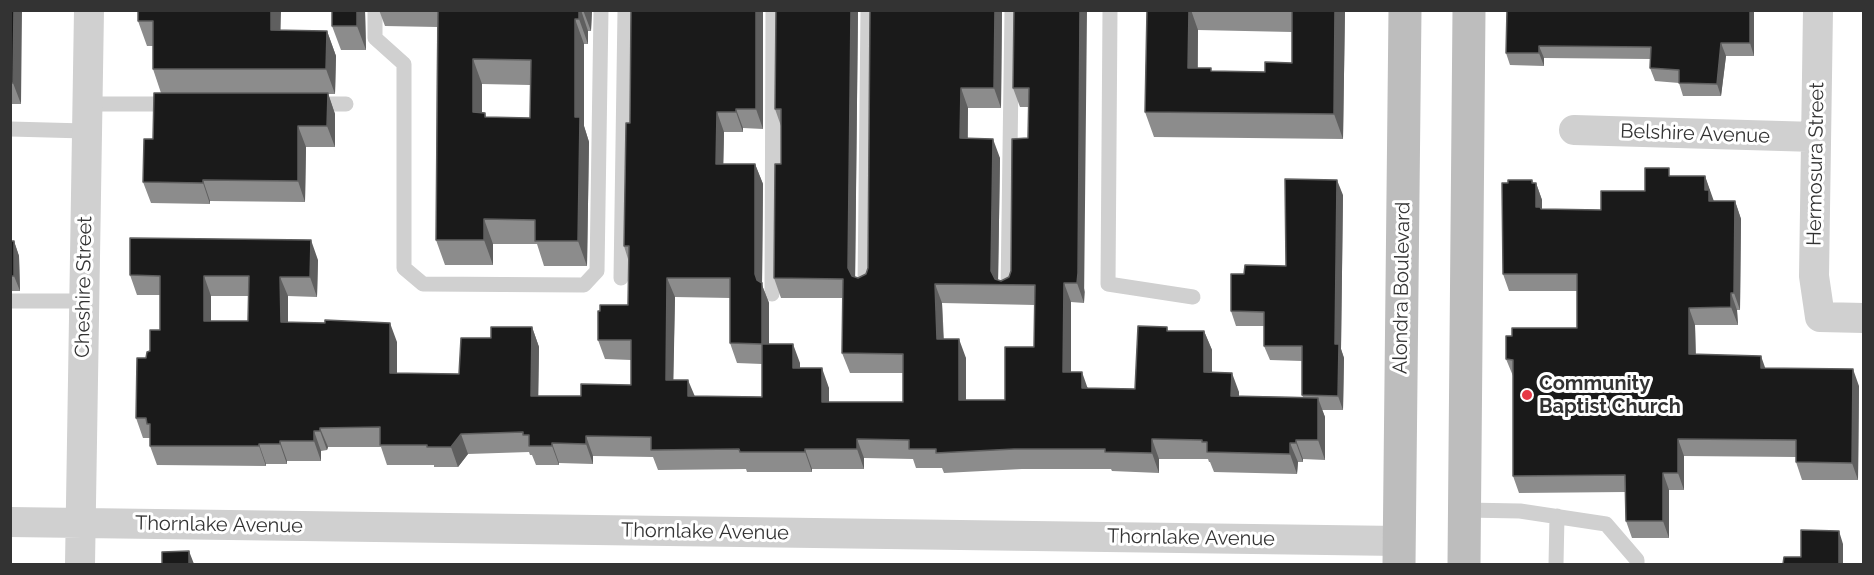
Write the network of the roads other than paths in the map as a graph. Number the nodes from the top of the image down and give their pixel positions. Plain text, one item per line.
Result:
1 (89, 10) edge
2 (375, 10) edge
3 (601, 10) edge
4 (625, 10) edge
5 (773, 10) edge
6 (868, 10) edge
7 (1012, 10) edge
8 (1110, 10) edge
9 (1405, 10) edge
10 (1469, 10) edge
11 (1818, 10) edge
12 (193, 104) edge
13 (299, 104) edge
14 (346, 104) dead end
15 (86, 118) junction
16 (10, 129) edge
17 (1574, 130) dead end
18 (1816, 138) junction
19 (621, 278) dead end
20 (865, 288) edge
21 (1008, 291) edge
22 (772, 294) edge
23 (1193, 297) dead end
24 (10, 301) edge
25 (84, 301) junction
26 (1863, 318) edge
27 (1464, 510) junction
28 (1557, 516) junction
29 (10, 522) edge
30 (80, 523) junction
31 (1399, 553) edge
32 (1637, 562) edge
33 (80, 564) edge
34 (1464, 564) edge
35 (1556, 564) edge

1 - 15 street, Cheshire Street
2 - 3 lane
4 - 19 lane
5 - 22 lane
6 - 20 lane
7 - 21 lane
8 - 23 lane
9 - 31 main road, Alondra Boulevard
10 - 27 main road
11 - 18 street, Hermosura Street
12 - 15 lane
13 - 14 lane
15 - 16 lane
15 - 25 street, Cheshire Street
17 - 18 street, Belshire Avenue
18 - 26 street, Hermosura Street
24 - 25 lane
25 - 30 street, Cheshire Street
27 - 28 lane
27 - 34 main road
28 - 32 lane
28 - 35 lane
29 - 30 street, Thornlake Avenue
30 - 31 street, Thornlake Avenue
30 - 33 street, Cheshire Street

